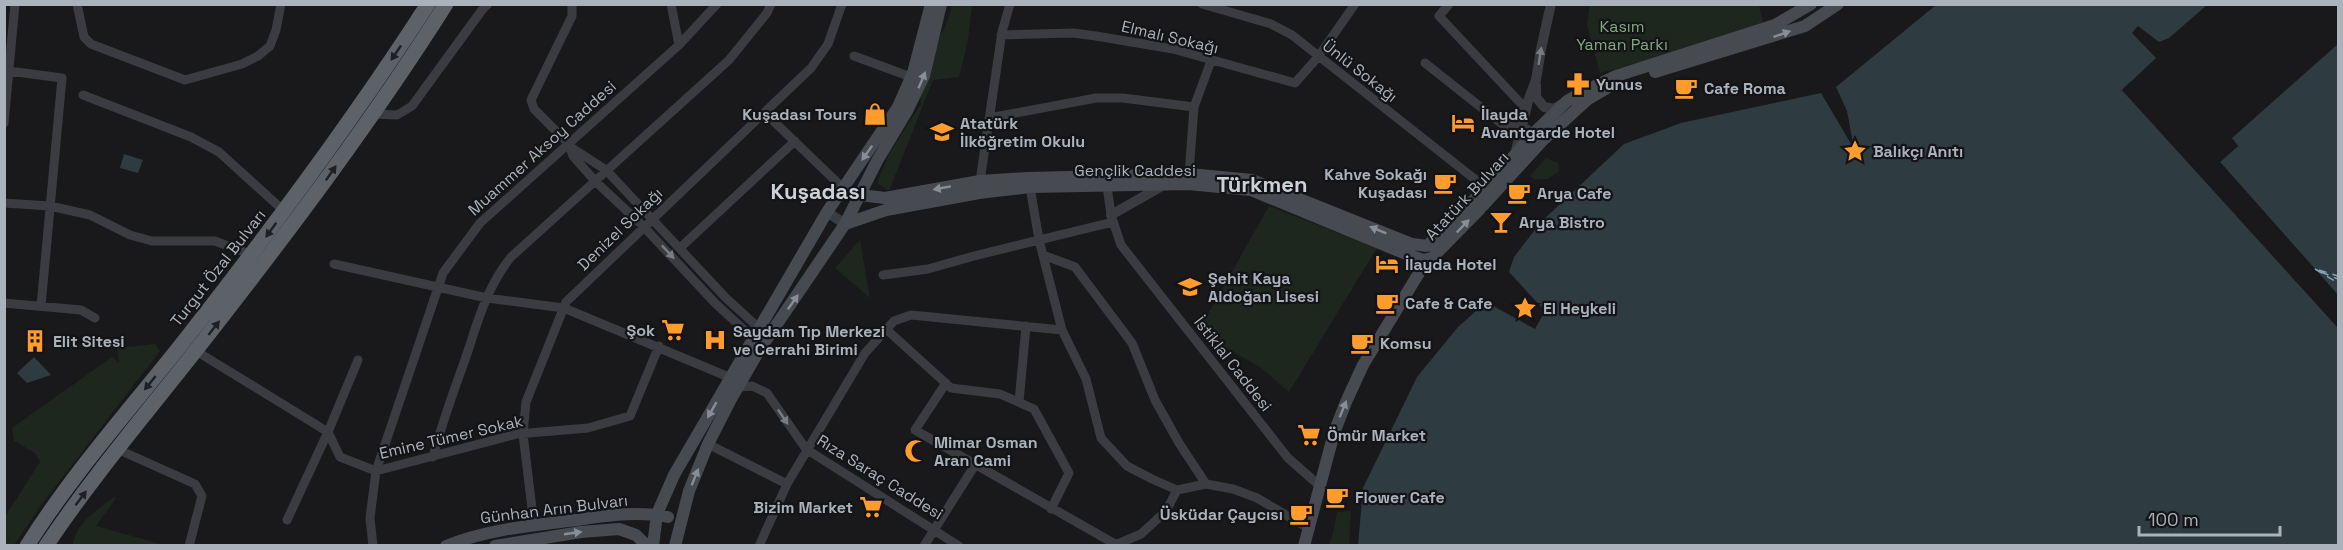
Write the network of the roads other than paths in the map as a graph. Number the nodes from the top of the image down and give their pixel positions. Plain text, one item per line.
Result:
1 (15, 4) edge
2 (77, 4) edge
3 (282, 4) edge
4 (428, 4) edge
5 (446, 4) edge
6 (488, 4) edge
7 (572, 4) edge
8 (671, 4) edge
9 (717, 4) edge
10 (771, 4) edge
11 (842, 4) edge
12 (931, 4) edge
13 (941, 4) edge
14 (1010, 4) edge
15 (1202, 4) edge
16 (1355, 4) edge
17 (1449, 4) edge
18 (1551, 4) edge
19 (1838, 4) edge
20 (1811, 5) edge
21 (1798, 13) junction
22 (1810, 24) junction
23 (1001, 35) junction
24 (679, 45) junction
25 (854, 56) dead end
26 (1318, 57) junction
27 (1211, 61) junction
28 (1425, 63) dead end
29 (9, 71) junction
30 (911, 77) junction
31 (1536, 80) junction
32 (83, 94) dead end
33 (1567, 101) junction
34 (1194, 107) junction
35 (1526, 109) junction
36 (765, 113) junction
37 (373, 114) junction
38 (989, 118) junction
39 (4, 123) edge
40 (1521, 128) junction
41 (1539, 136) junction
42 (795, 141) junction
43 (570, 146) junction
44 (1516, 152) junction
45 (606, 170) junction
46 (1512, 173) junction
47 (1189, 174) junction
48 (595, 181) junction
49 (980, 181) junction
50 (1107, 181) junction
51 (1029, 182) junction
52 (1162, 186) junction
53 (843, 188) junction
54 (1486, 188) junction
55 (860, 195) junction
56 (4, 203) edge
57 (50, 206) junction
58 (284, 212) junction
59 (827, 212) junction
60 (653, 219) junction
61 (1112, 219) junction
62 (845, 224) junction
63 (643, 226) junction
64 (1039, 240) junction
65 (681, 247) junction
66 (252, 255) junction
67 (1043, 255) junction
68 (1421, 257) junction
69 (334, 264) dead end
70 (883, 274) dead end
71 (438, 286) junction
72 (485, 302) junction
73 (4, 303) edge
74 (42, 306) junction
75 (564, 308) junction
76 (95, 318) dead end
77 (1026, 326) junction
78 (886, 329) junction
79 (1062, 330) junction
80 (757, 334) junction
81 (658, 346) junction
82 (196, 351) junction
83 (358, 360) dead end
84 (735, 382) junction
85 (946, 383) junction
86 (1019, 402) junction
87 (328, 432) junction
88 (523, 434) junction
89 (708, 444) junction
90 (117, 449) junction
91 (806, 449) junction
92 (433, 457) junction
93 (975, 465) junction
94 (376, 471) junction
95 (674, 475) junction
96 (787, 484) junction
97 (1206, 484) junction
98 (1321, 487) junction
99 (1177, 490) junction
100 (1051, 508) junction
101 (627, 515) junction
102 (662, 516) junction
103 (287, 520) dead end
104 (534, 525) junction
105 (935, 529) junction
106 (1310, 529) junction
107 (678, 532) junction
108 (658, 541) edge
109 (51, 542) edge
110 (533, 542) edge
111 (1114, 545) edge
112 (27, 546) edge
113 (189, 546) edge
114 (373, 546) edge
115 (446, 546) edge
116 (495, 546) edge
117 (759, 546) edge
118 (924, 546) edge
119 (959, 546) edge
120 (1304, 546) edge

1 - 29 street
2 - 3 street
4 -> 58 highway, Turgut Özal Bulvarı
5 - 37 highway, Turgut Özal Bulvarı
6 - 37 street
7 - 43 street
8 - 24 street
9 - 24 street, Muammer Aksoy Caddesi
10 - 45 street
11 - 36 street, Denizel Sokağı
12 - 30 main road
55 -> 13 main road
14 - 23 street
15 - 26 street, Ünlü Sokağı
16 - 26 street
17 - 35 street
31 -> 18 street
19 - 22 main road, Atatürk Bulvarı
20 - 21 main road, Atatürk Bulvarı
20 - 22 main road
21 - 22 main road
21 - 33 main road, Atatürk Bulvarı
41 -> 22 main road, Atatürk Bulvarı
23 - 27 street, Elmalı Sokağı
23 - 38 street
24 - 43 street, Muammer Aksoy Caddesi
25 - 30 street
26 - 27 street, Elmalı Sokağı
26 - 54 street, Ünlü Sokağı
27 - 34 street
28 - 40 street
29 - 39 street
29 - 57 street
30 -> 53 main road
31 - 33 street
31 - 35 street
32 - 58 street
33 - 41 main road, Atatürk Bulvarı
34 - 38 street
34 - 47 street
35 - 40 street
36 - 42 street
36 - 60 street, Denizel Sokağı
82 -> 37 highway, Turgut Özal Bulvarı
38 - 49 street
40 - 41 street
40 - 44 street
41 - 44 main road, Atatürk Bulvarı
41 - 46 main road, Atatürk Bulvarı
42 - 53 street
42 - 65 street
43 - 45 street
43 - 48 street
43 - 71 street, Muammer Aksoy Caddesi
44 - 46 street
44 - 54 main road, Atatürk Bulvarı
45 - 48 street
45 - 60 street
68 -> 46 main road, Atatürk Bulvarı
47 - 50 main road, Gençlik Caddesi
68 -> 47 main road, Gençlik Caddesi
48 - 63 street
48 - 72 street
49 - 51 main road, Gençlik Caddesi
49 -> 55 main road, Gençlik Caddesi
50 - 51 main road, Gençlik Caddesi
50 - 52 main road, Gençlik Caddesi
50 - 61 street, İstiklal Caddesi
51 - 62 main road, Gençlik Caddesi
51 - 64 street
52 - 61 street
52 - 68 main road, Gençlik Caddesi
53 - 55 street
53 - 59 main road
54 - 68 main road, Atatürk Bulvarı
55 - 62 main road
56 - 57 street
57 - 66 street
57 - 74 street
58 -> 66 highway, Turgut Özal Bulvarı
59 - 62 street
59 - 80 main road
60 - 63 street, Denizel Sokağı
60 - 65 street
61 - 64 street
61 - 98 street, İstiklal Caddesi
84 -> 62 main road
63 - 75 street, Denizel Sokağı
63 -> 80 street
64 - 67 street
64 - 70 street
65 - 80 street
66 -> 112 highway, Turgut Özal Bulvarı
67 - 79 street
67 - 97 street
98 -> 68 main road, Atatürk Bulvarı
69 - 71 street, Rıza Saraç Caddesi
71 - 72 street, Rıza Saraç Caddesi
71 - 94 street, Muammer Aksoy Caddesi
72 - 75 street, Rıza Saraç Caddesi
72 - 92 street
73 - 74 street
74 - 76 street
75 - 81 street, Rıza Saraç Caddesi
75 - 88 street, Denizel Sokağı
77 - 78 street
77 - 79 street
77 - 86 street
78 - 85 street
78 - 91 street
79 - 99 street
80 - 84 main road
81 - 84 street, Rıza Saraç Caddesi
81 - 88 street, Emine Tümer Sokak
82 - 87 street, Emine Tümer Sokak
82 - 90 highway, Turgut Özal Bulvarı
83 - 87 street
84 - 89 main road
84 -> 91 street, Rıza Saraç Caddesi
84 -> 95 main road
85 - 86 street
85 - 93 street
86 - 100 street
87 - 94 street, Emine Tümer Sokak
87 - 103 street
88 - 92 street, Emine Tümer Sokak
88 - 104 street, Denizel Sokağı
89 - 96 street
107 -> 89 main road
109 -> 90 highway, Turgut Özal Bulvarı
90 - 113 street
91 - 96 street
91 - 105 street, Rıza Saraç Caddesi
92 - 94 street, Emine Tümer Sokak
93 - 100 street
93 - 105 street
94 - 114 street, Muammer Aksoy Caddesi
95 - 101 main road
95 - 102 main road
96 - 117 street
97 - 99 street
97 - 106 street
98 - 106 main road, Atatürk Bulvarı
99 - 111 street
100 - 111 street
101 - 102 main road, Günhan Arın Bulvarı
101 - 104 main road, Günhan Arın Bulvarı
102 - 107 main road
102 - 108 main road
104 - 115 main road, Günhan Arın Bulvarı
105 - 118 street
105 - 119 street, Rıza Saraç Caddesi
106 - 120 main road, Atatürk Bulvarı
107 - 108 main road
110 -> 108 main road, Günhan Arın Bulvarı
110 - 116 main road, Günhan Arın Bulvarı

